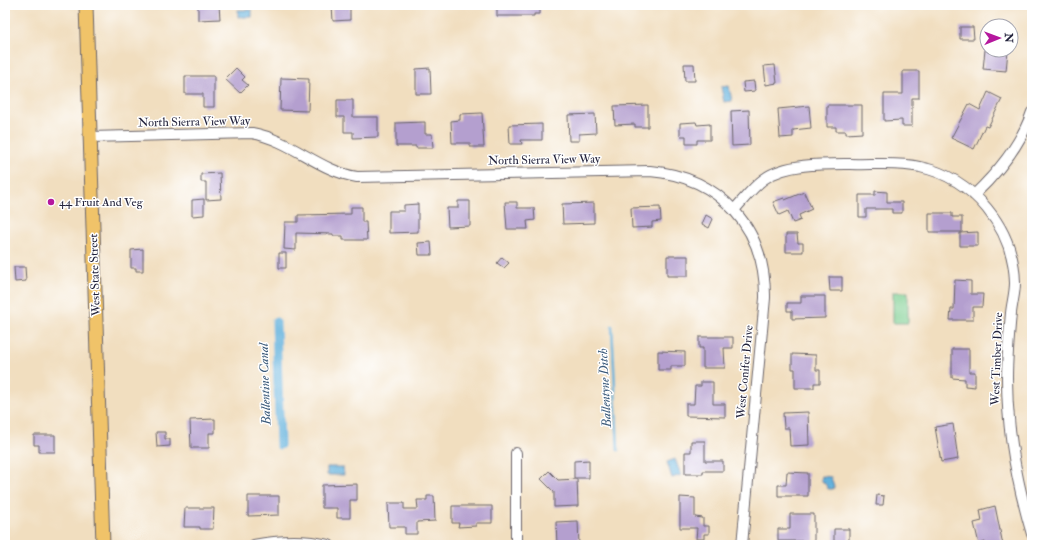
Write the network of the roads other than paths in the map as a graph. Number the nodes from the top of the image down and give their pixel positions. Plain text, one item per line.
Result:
1 (86, 5) edge
2 (1032, 112) edge
3 (90, 137) junction
4 (974, 195) junction
5 (734, 210) junction
6 (516, 453) dead end
7 (1032, 534) edge
8 (103, 545) edge
9 (254, 545) edge
10 (329, 545) edge
11 (516, 545) edge
12 (742, 545) edge

1 - 3 main road, West State Street
2 - 4 street
3 - 5 street, North Sierra View Way
3 - 8 main road, West State Street
4 - 5 street
4 - 7 street, West Timber Drive
5 - 12 street, West Conifer Drive
6 - 11 street
9 - 10 street

